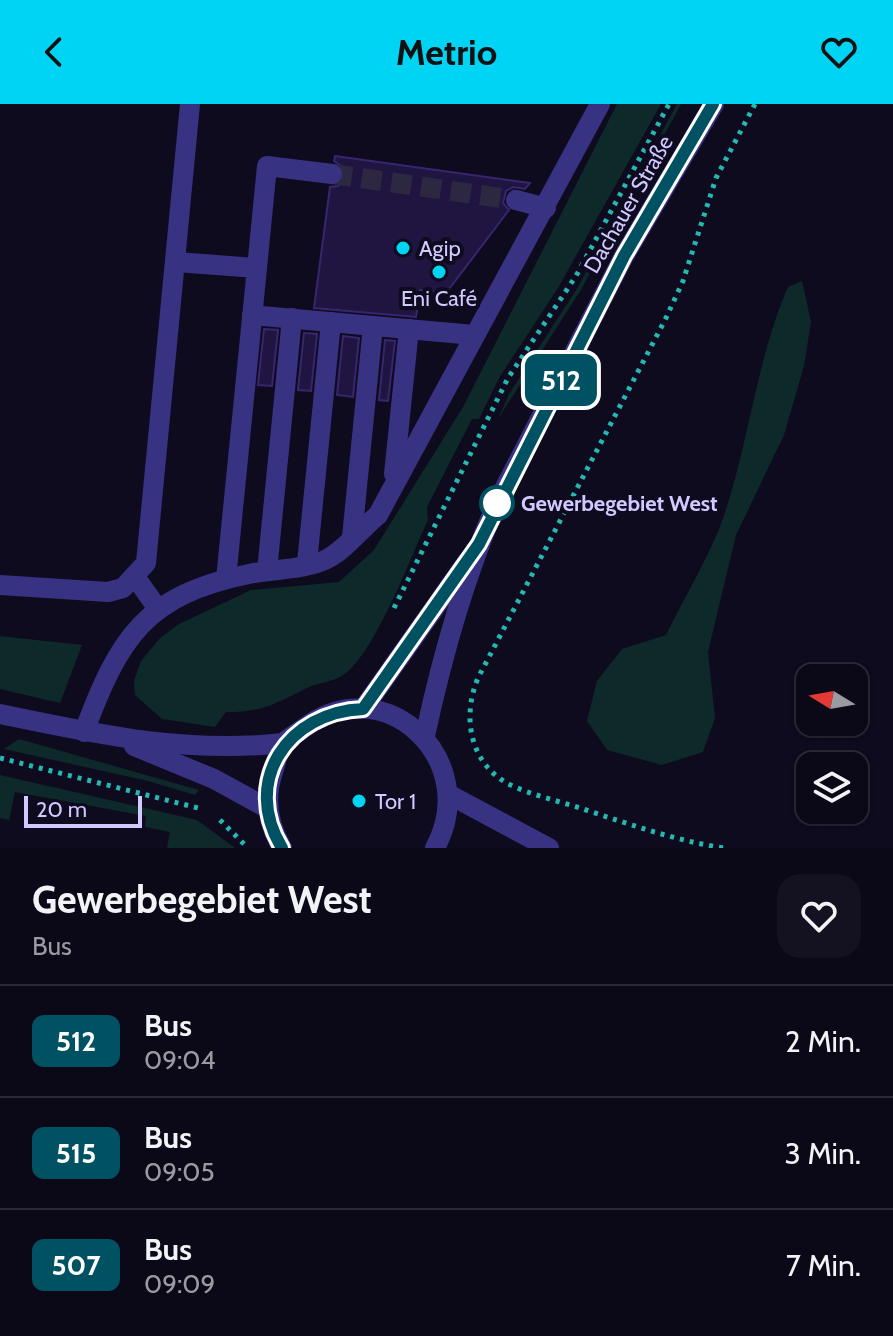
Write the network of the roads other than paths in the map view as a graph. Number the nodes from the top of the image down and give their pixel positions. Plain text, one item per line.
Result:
1 (190, 104) edge
2 (714, 104) edge
3 (596, 112) edge
4 (332, 174) tunnel mouth
5 (516, 200) tunnel mouth
6 (546, 208) junction
7 (176, 262) junction
8 (257, 268) junction
9 (252, 315) junction
10 (292, 318) junction
11 (331, 322) junction
12 (373, 326) junction
13 (409, 329) junction
14 (474, 335) junction
15 (393, 486) junction
16 (352, 537) junction
17 (479, 544) junction
18 (307, 563) junction
19 (267, 571) junction
20 (136, 578) junction
21 (226, 579) junction
22 (0, 585) edge
23 (158, 609) junction
24 (363, 709) junction
25 (0, 714) edge
26 (84, 732) junction
27 (425, 736) junction
28 (119, 740) junction
29 (284, 743) junction
30 (450, 795) junction
31 (267, 808) junction
32 (282, 848) edge
33 (435, 848) edge
34 (549, 848) edge

1 - 7 street
2 - 17 street, Dachauer Straße
3 - 6 street
4 - 8 street
5 - 6 street
6 - 14 street
7 - 8 street
7 - 20 street
8 - 9 street
9 - 10 street
9 - 21 street
10 - 11 street
10 - 19 street
11 - 12 street
11 - 18 street
12 - 13 street
12 - 16 street
13 - 14 street
13 - 15 street
14 - 15 street
15 - 16 street
16 - 18 street
17 - 24 street, Dachauer Straße
17 - 27 street, Dachauer Straße
18 - 19 street
19 - 21 street
20 - 22 street
20 - 23 street
21 - 23 street
23 - 26 street
24 - 27 street
24 - 29 street
25 - 26 street
26 - 28 street
27 - 30 street
28 - 29 street
28 - 31 street
29 - 31 street
30 - 33 street
30 - 34 street
31 - 32 street

